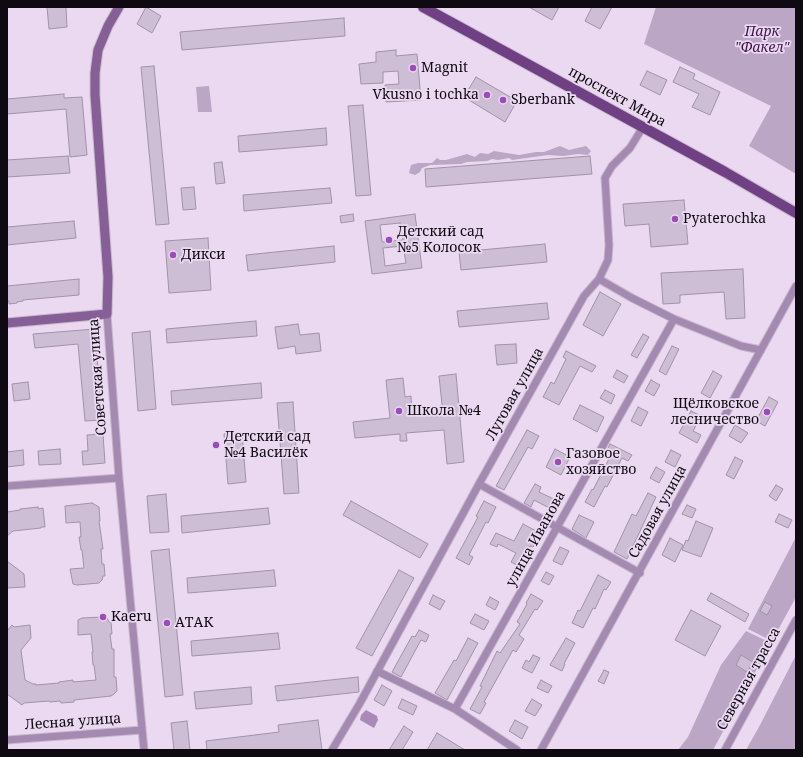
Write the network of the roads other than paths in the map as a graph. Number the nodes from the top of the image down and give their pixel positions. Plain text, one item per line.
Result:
1 (119, 7) edge
2 (423, 7) edge
3 (643, 127) junction
4 (796, 213) edge
5 (599, 278) junction
6 (796, 286) edge
7 (107, 314) junction
8 (674, 319) junction
9 (7, 323) edge
10 (761, 350) junction
11 (119, 478) junction
12 (480, 484) junction
13 (7, 486) edge
14 (558, 527) junction
15 (640, 573) junction
16 (796, 620) edge
17 (377, 670) junction
18 (455, 709) junction
19 (142, 730) junction
20 (7, 740) edge
21 (144, 750) edge
22 (332, 750) edge
23 (517, 750) edge
24 (541, 750) edge
25 (725, 750) edge

1 - 7 street, Советская улица
2 - 3 main road, проспект Мира
3 - 4 main road, проспект Мира
3 - 5 street, Луговая улица
5 - 8 street
5 - 12 street, Луговая улица
6 - 10 street, Садовая улица
7 - 9 street
7 - 11 street, Советская улица
8 - 10 street
8 - 14 street, улица Иванова
10 - 15 street, Садовая улица
11 - 13 street
11 - 19 street, Советская улица
12 - 14 street
12 - 17 street, Луговая улица
14 - 15 street
14 - 18 street, улица Иванова
15 - 24 street, Садовая улица
16 - 25 street, Северная трасса
17 - 18 street
17 - 22 street, Луговая улица
18 - 23 street
19 - 20 street, Лесная улица
19 - 21 street, Советская улица

